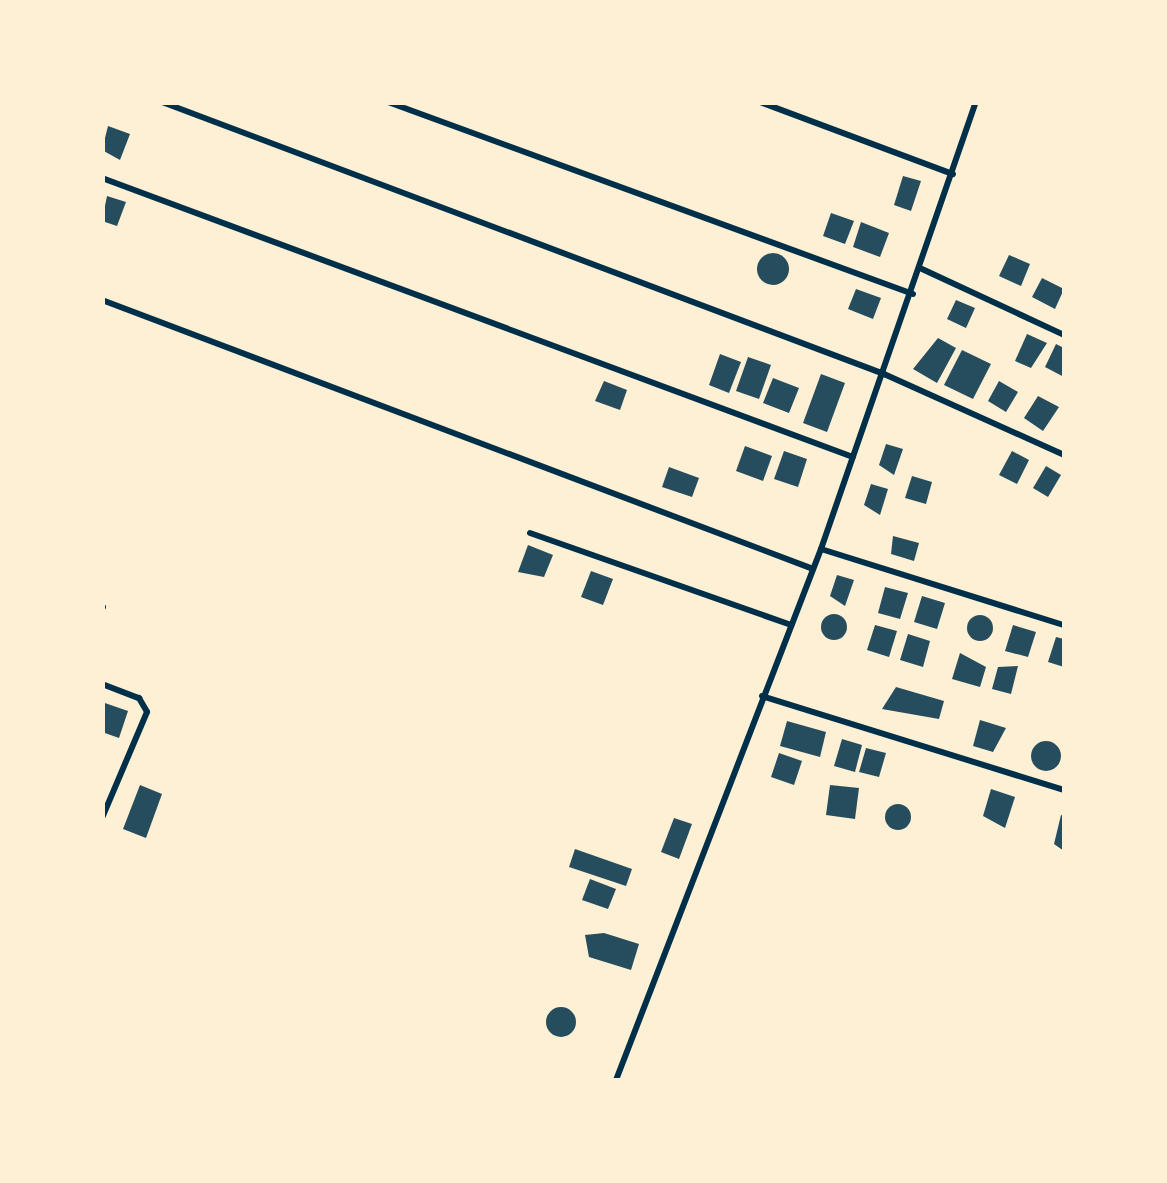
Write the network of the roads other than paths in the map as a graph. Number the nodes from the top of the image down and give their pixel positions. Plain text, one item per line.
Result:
1 (162, 102) edge
2 (388, 102) edge
3 (760, 102) edge
4 (976, 102) edge
5 (953, 174) junction
6 (102, 178) edge
7 (922, 269) junction
8 (913, 294) junction
9 (102, 300) edge
10 (1064, 335) edge
11 (884, 374) junction
12 (1064, 455) edge
13 (853, 457) junction
14 (530, 534) dead end
15 (820, 548) junction
16 (813, 569) junction
17 (791, 625) junction
18 (1064, 625) edge
19 (102, 684) edge
20 (762, 696) junction
21 (1064, 790) edge
22 (102, 818) edge
23 (616, 1080) edge

1 - 11 street
2 - 8 street
3 - 5 street
4 - 5 street
5 - 7 street
6 - 13 street
7 - 8 street
7 - 10 street
8 - 11 street
9 - 16 street
11 - 12 street
11 - 13 street
13 - 15 street
14 - 17 street
15 - 16 street
15 - 18 street
16 - 17 street
17 - 20 street
19 - 22 street
20 - 21 street
20 - 23 street

